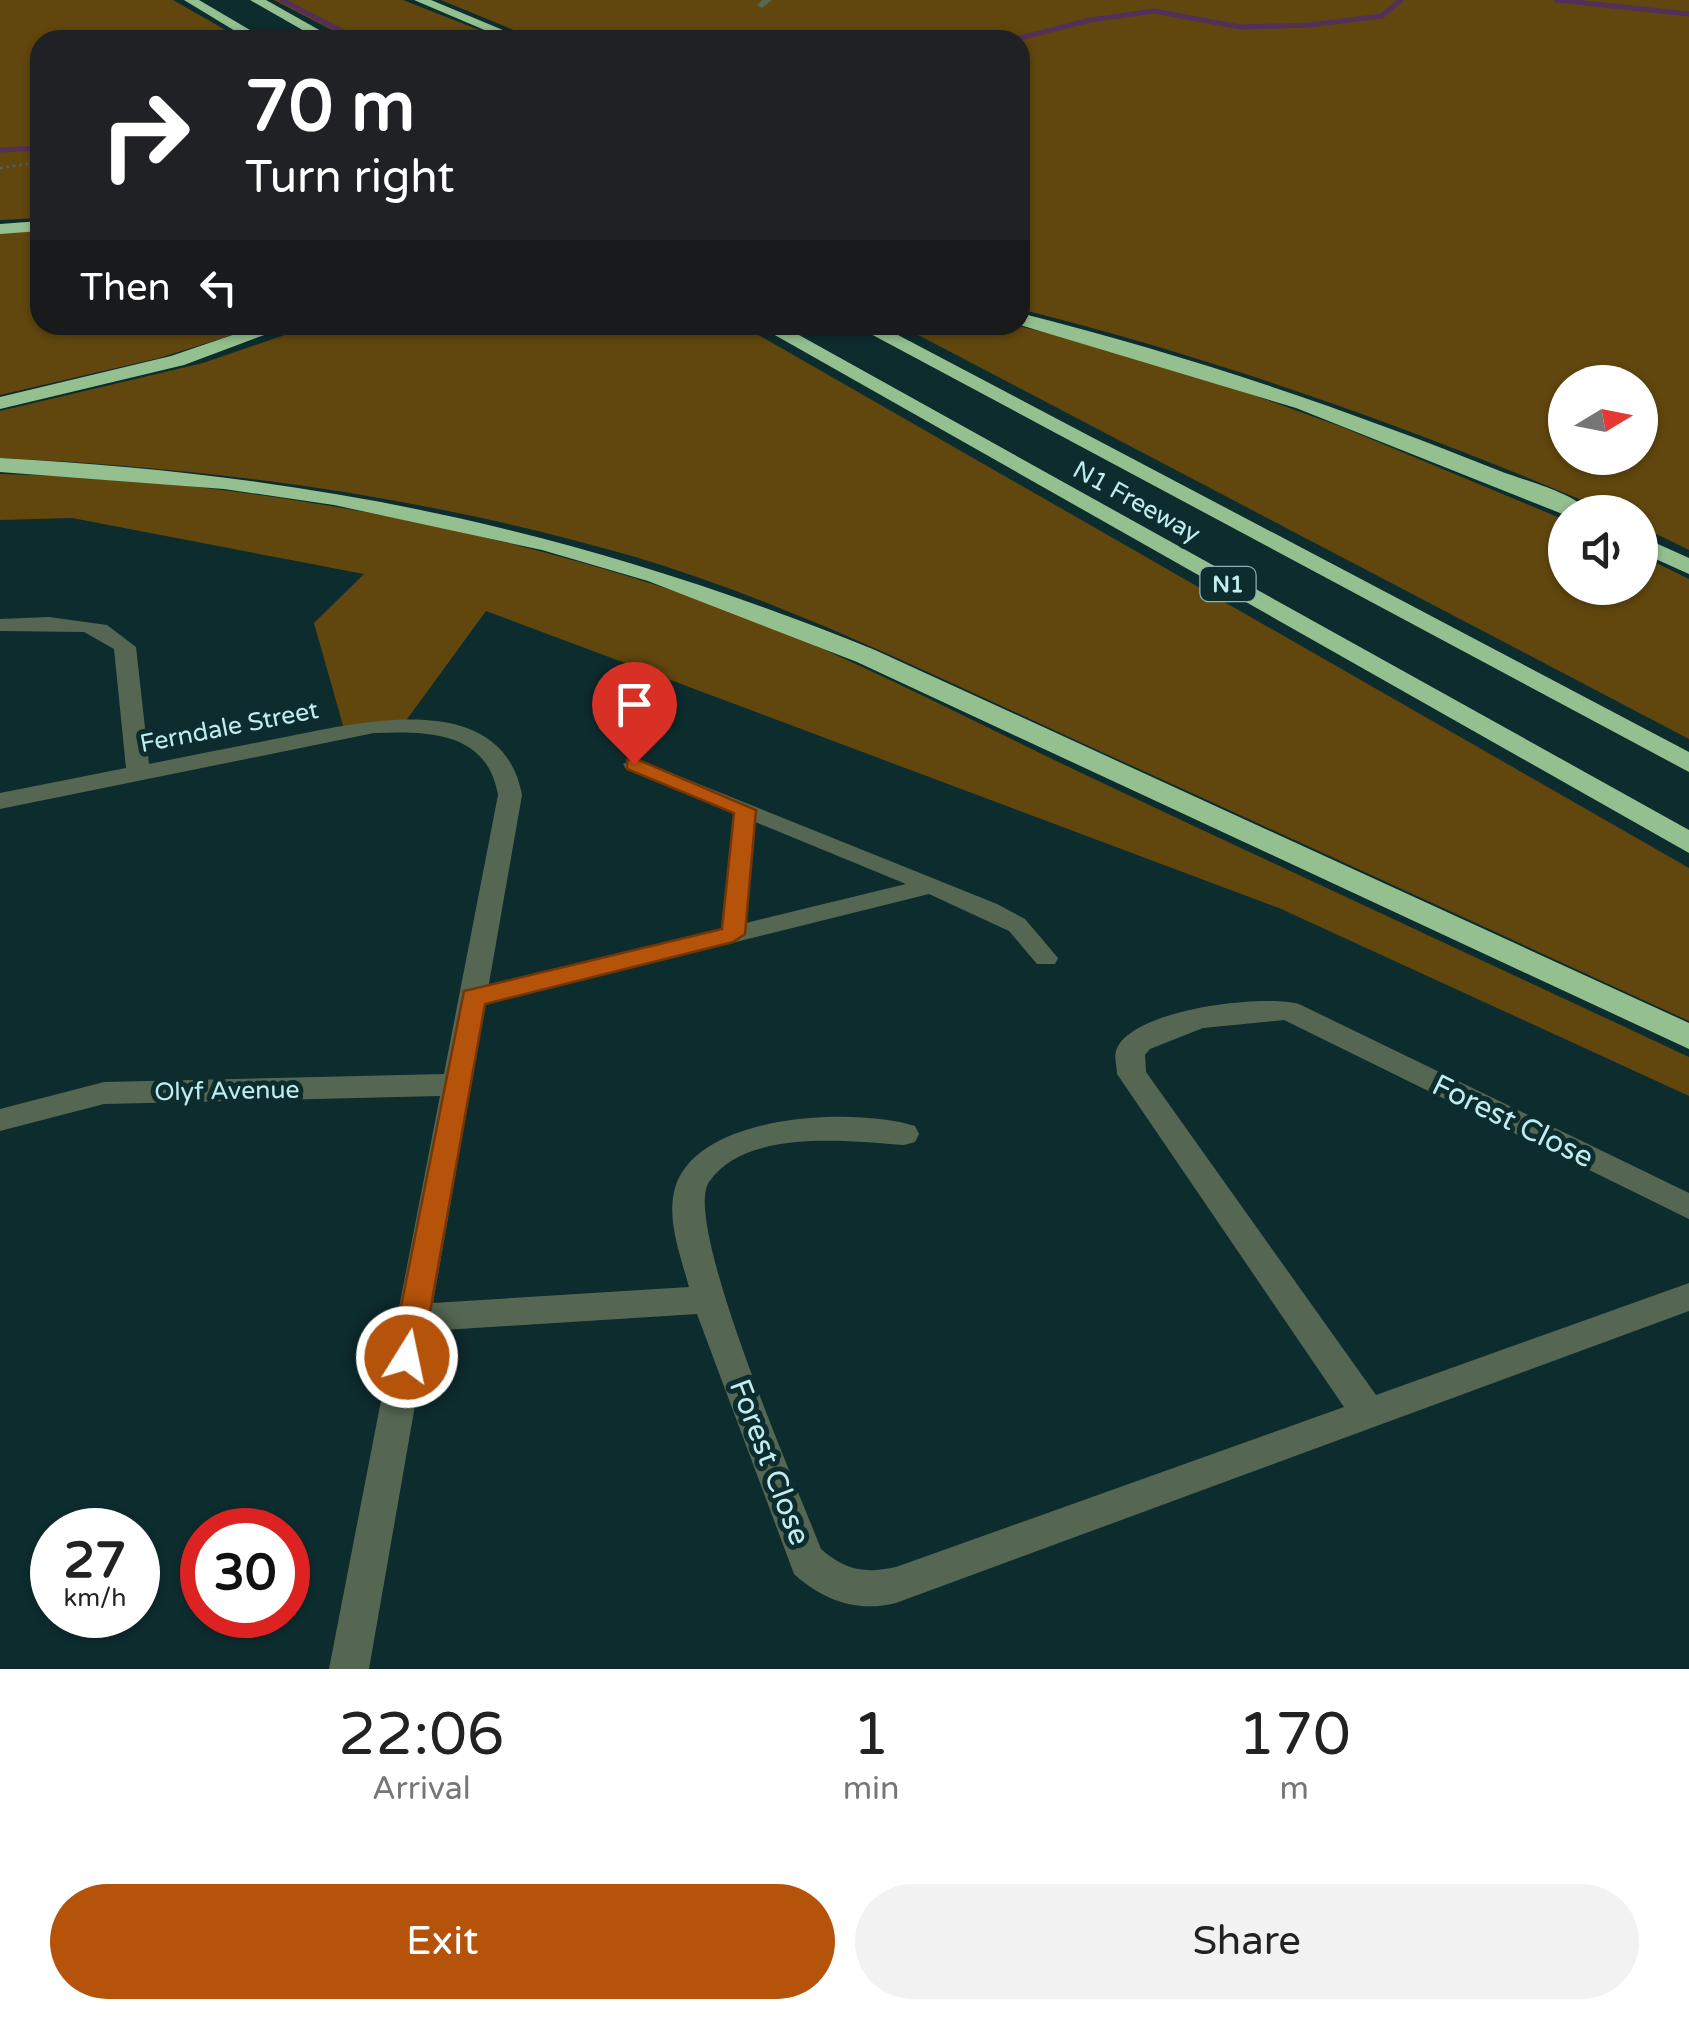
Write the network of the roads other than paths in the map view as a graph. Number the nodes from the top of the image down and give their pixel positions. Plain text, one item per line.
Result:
1 (190, 0) edge
2 (256, 0) edge
3 (420, 0) edge
4 (242, 30) edge
5 (312, 30) edge
6 (495, 30) edge
7 (30, 227) edge
8 (0, 229) edge
9 (1030, 322) edge
10 (252, 335) edge
11 (786, 335) edge
12 (883, 335) edge
13 (0, 403) edge
14 (0, 465) edge
15 (1548, 499) edge
16 (1658, 552) edge
17 (1689, 567) edge
18 (0, 626) edge
19 (1689, 763) edge
20 (634, 764) dead end
21 (138, 773) junction
22 (0, 801) edge
23 (745, 810) junction
24 (1689, 843) edge
25 (931, 886) junction
26 (733, 934) junction
27 (1046, 958) dead end
28 (473, 998) junction
29 (1689, 1037) edge
30 (456, 1085) junction
31 (0, 1120) edge
32 (904, 1134) dead end
33 (1689, 1208) edge
34 (1689, 1296) edge
35 (708, 1300) junction
36 (414, 1318) junction
37 (1368, 1414) junction
38 (349, 1669) edge

1 - 4 highway
2 - 5 highway
3 - 6 highway
7 - 8 highway
9 - 15 highway
10 - 13 highway
11 - 24 highway, N1 Freeway / N1
12 - 19 highway, N1 Freeway / N1
14 - 29 highway
16 - 17 highway
18 - 21 street
20 - 23 lane
21 - 22 street, Ferndale Street
21 - 28 street, Ferndale Street
23 - 25 lane
23 - 26 lane
25 - 26 lane
25 - 27 lane
26 - 28 lane
28 - 30 street
30 - 31 street, Olyf Avenue
30 - 36 street
32 - 35 street, Forest Close
33 - 37 street, Forest Close
34 - 37 street, Forest Close
35 - 36 street
35 - 37 street, Forest Close
36 - 38 street

